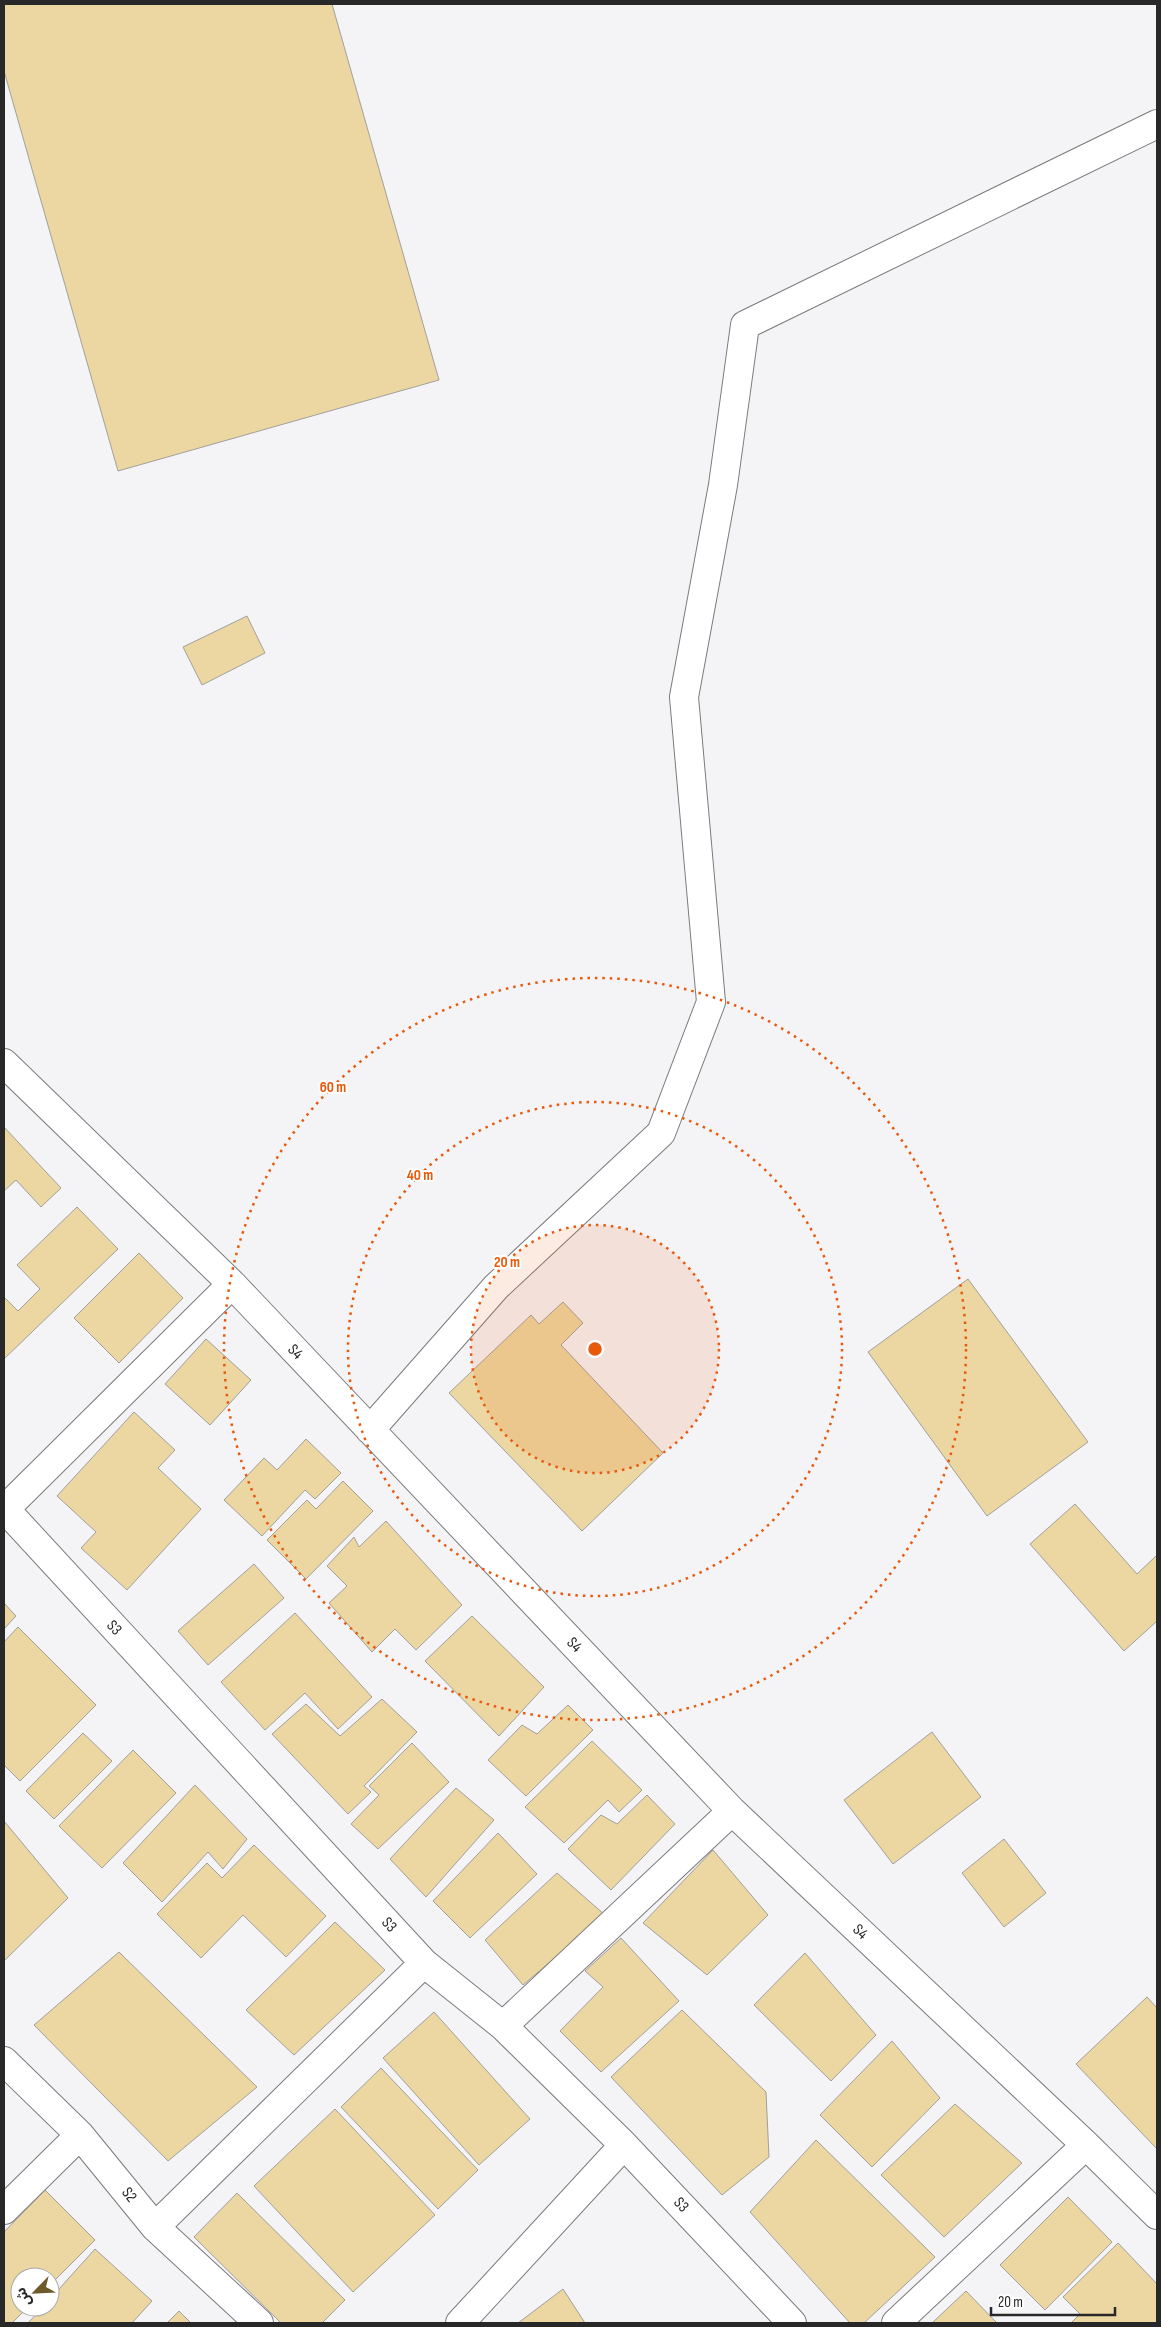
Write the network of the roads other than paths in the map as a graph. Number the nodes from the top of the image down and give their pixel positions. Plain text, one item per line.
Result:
1 (1157, 124) edge
2 (4, 1063) edge
3 (232, 1284) junction
4 (370, 1430) junction
5 (4, 1509) edge
6 (732, 1811) junction
7 (424, 1963) junction
8 (502, 2026) junction
9 (4, 2061) edge
10 (80, 2135) junction
11 (624, 2145) junction
12 (1086, 2145) junction
13 (4, 2210) edge
14 (1157, 2215) edge
15 (154, 2226) junction
16 (259, 2323) edge
17 (460, 2323) edge
18 (792, 2323) edge
19 (896, 2323) edge

1 - 4 street
2 - 3 street, S4
3 - 4 street, S4
3 - 5 street
4 - 6 street, S4
5 - 7 street, S3
6 - 8 street
6 - 12 street, S4
7 - 8 street, S3
7 - 15 street
8 - 11 street, S3
9 - 10 street, S2
10 - 13 street
10 - 15 street, S2
11 - 17 street
11 - 18 street, S3
12 - 14 street, S4
12 - 19 street
15 - 16 street, S2

